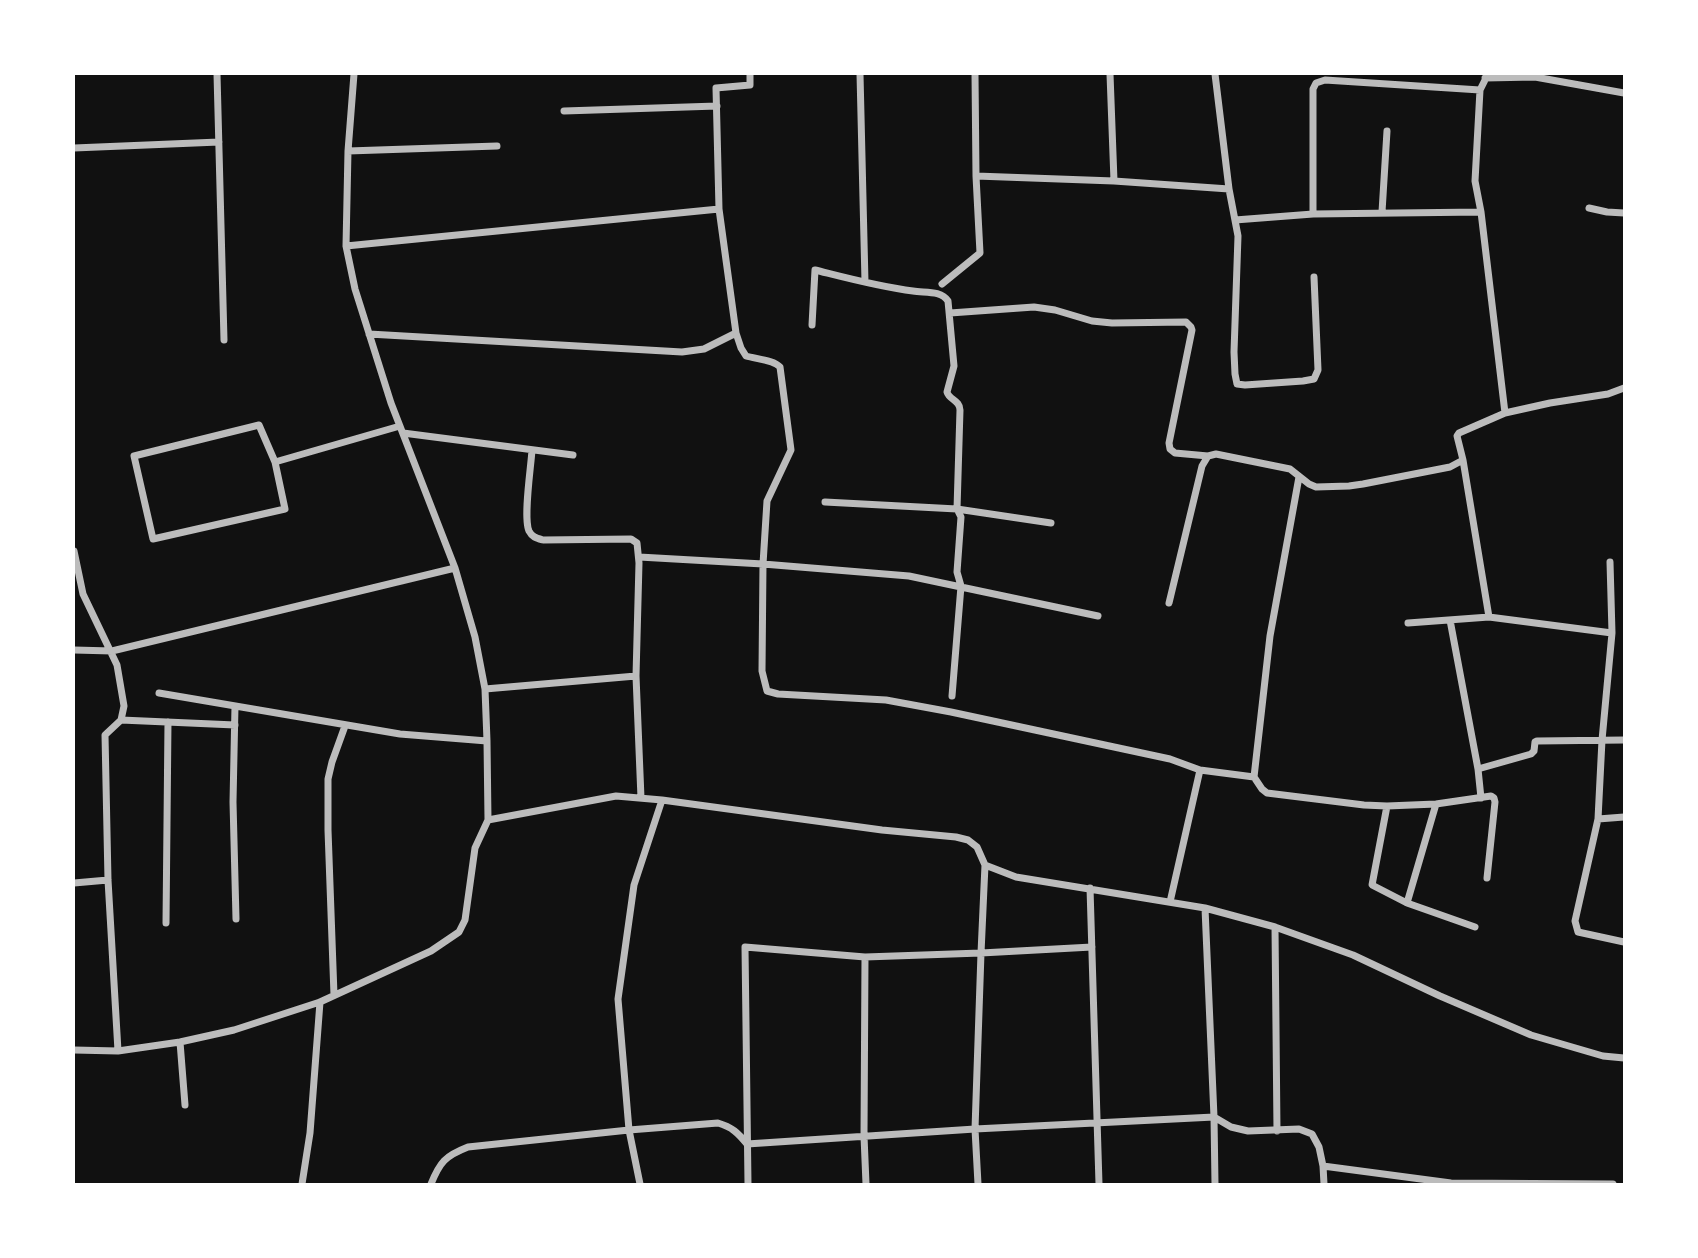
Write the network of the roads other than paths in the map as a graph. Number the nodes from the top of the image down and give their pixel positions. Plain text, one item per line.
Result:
1 (217, 74) edge
2 (355, 74) edge
3 (750, 74) edge
4 (860, 74) edge
5 (975, 74) edge
6 (1110, 74) edge
7 (1215, 74) edge
8 (1486, 76) edge
9 (1480, 90) junction
10 (1625, 93) edge
11 (717, 106) junction
12 (564, 111) dead end
13 (1387, 131) dead end
14 (219, 142) junction
15 (497, 146) dead end
16 (74, 148) edge
17 (348, 151) junction
18 (976, 176) junction
19 (1114, 181) junction
20 (1229, 189) junction
21 (1589, 208) dead end
22 (719, 209) junction
23 (1382, 212) junction
24 (1481, 212) junction
25 (1312, 214) junction
26 (1625, 214) edge
27 (1235, 220) junction
28 (346, 246) junction
29 (1314, 277) dead end
30 (865, 282) junction
31 (942, 284) dead end
32 (950, 313) junction
33 (812, 325) dead end
34 (736, 333) junction
35 (369, 334) junction
36 (224, 340) dead end
37 (1625, 388) edge
38 (1505, 413) junction
39 (401, 430) junction
40 (532, 450) junction
41 (573, 455) dead end
42 (1208, 456) junction
43 (1463, 460) junction
44 (275, 462) junction
45 (1298, 477) junction
46 (825, 502) dead end
47 (957, 509) junction
48 (1051, 523) dead end
49 (74, 551) edge
50 (639, 558) junction
51 (1610, 562) dead end
52 (763, 564) junction
53 (455, 569) junction
54 (961, 586) junction
55 (1169, 603) dead end
56 (1098, 616) dead end
57 (1489, 617) junction
58 (1450, 620) junction
59 (1408, 623) dead end
60 (1612, 633) junction
61 (74, 650) edge
62 (111, 651) junction
63 (636, 676) junction
64 (485, 689) junction
65 (159, 693) dead end
66 (952, 696) dead end
67 (235, 706) junction
68 (121, 720) junction
69 (169, 722) junction
70 (235, 725) junction
71 (345, 726) junction
72 (1602, 740) junction
73 (1625, 740) edge
74 (487, 741) junction
75 (1200, 769) junction
76 (1478, 769) junction
77 (1254, 777) junction
78 (640, 798) junction
79 (1482, 798) junction
80 (662, 800) junction
81 (1436, 804) junction
82 (1387, 806) junction
83 (1625, 817) edge
84 (1598, 819) junction
85 (488, 820) junction
86 (985, 865) junction
87 (1487, 878) dead end
88 (108, 880) junction
89 (74, 883) edge
90 (1090, 888) junction
91 (1170, 902) junction
92 (1407, 903) junction
93 (1205, 908) junction
94 (236, 919) dead end
95 (166, 923) dead end
96 (1275, 927) junction
97 (1475, 927) dead end
98 (1625, 942) edge
99 (1091, 947) junction
100 (981, 953) junction
101 (865, 957) junction
102 (334, 995) junction
103 (320, 1002) junction
104 (180, 1042) junction
105 (74, 1050) edge
106 (118, 1051) junction
107 (1625, 1058) edge
108 (186, 1105) dead end
109 (1214, 1117) junction
110 (1097, 1122) junction
111 (975, 1129) junction
112 (629, 1130) junction
113 (1277, 1131) junction
114 (864, 1136) junction
115 (747, 1144) junction
116 (1323, 1166) junction
117 (1451, 1184) edge
118 (302, 1185) edge
119 (431, 1185) edge
120 (640, 1185) edge
121 (748, 1185) edge
122 (866, 1185) edge
123 (978, 1185) edge
124 (1099, 1185) edge
125 (1215, 1185) edge
126 (1324, 1185) edge
127 (1613, 1185) edge

1 - 14 street
2 - 17 street
3 - 11 street
4 - 30 street
5 - 18 street
6 - 19 street
7 - 20 street
8 - 9 street
8 - 10 street
9 - 24 street
9 - 25 street
11 - 12 street
11 - 22 street
13 - 23 street
14 - 16 street
14 - 36 street
15 - 17 street
17 - 28 street
18 - 19 street
18 - 31 street
19 - 20 street
20 - 27 street
21 - 26 street
22 - 28 street
22 - 34 street
23 - 24 street
23 - 25 street
24 - 38 street
25 - 27 street
27 - 29 street
28 - 35 street
30 - 32 street
30 - 33 street
32 - 42 street
32 - 47 street
34 - 35 street
34 - 52 street
35 - 39 street
37 - 38 street
38 - 43 street
39 - 40 street
39 - 44 street
39 - 53 street
40 - 41 street
40 - 50 street
42 - 45 street
42 - 55 street
43 - 45 street
43 - 57 street
44 - 44 street
45 - 77 street
46 - 47 street
47 - 48 street
47 - 54 street
49 - 62 street
50 - 52 street
50 - 63 street
51 - 60 street
52 - 54 street
52 - 75 street
53 - 62 street
53 - 64 street
54 - 56 street
54 - 66 street
57 - 58 street
57 - 60 street
58 - 59 street
58 - 76 street
60 - 72 street
61 - 62 street
62 - 68 street
63 - 64 street
63 - 78 street
64 - 74 street
65 - 67 street
67 - 70 street
67 - 71 street
68 - 69 street
68 - 88 street
69 - 70 street
69 - 95 street
70 - 94 street
71 - 74 street
71 - 102 street
72 - 73 street
72 - 76 street
72 - 84 street
74 - 85 street
75 - 77 street
75 - 91 street
76 - 79 street
77 - 82 street
78 - 80 street
78 - 85 street
79 - 81 street
79 - 87 street
80 - 86 street
80 - 112 street
81 - 82 street
81 - 92 street
82 - 92 street
83 - 84 street
84 - 98 street
85 - 102 street
86 - 90 street
86 - 100 street
88 - 89 street
88 - 106 street
90 - 91 street
90 - 99 street
91 - 93 street
92 - 97 street
93 - 96 street
93 - 109 street
96 - 107 street
96 - 113 street
99 - 100 street
99 - 110 street
100 - 101 street
100 - 111 street
101 - 114 street
101 - 115 street
102 - 103 street
103 - 104 street
103 - 118 street
104 - 106 street
104 - 108 street
105 - 106 street
109 - 110 street
109 - 113 street
109 - 125 street
110 - 111 street
110 - 124 street
111 - 114 street
111 - 123 street
112 - 115 street
112 - 119 street
112 - 120 street
113 - 116 street
114 - 115 street
114 - 122 street
115 - 121 street
116 - 117 street
116 - 126 street
117 - 127 street

